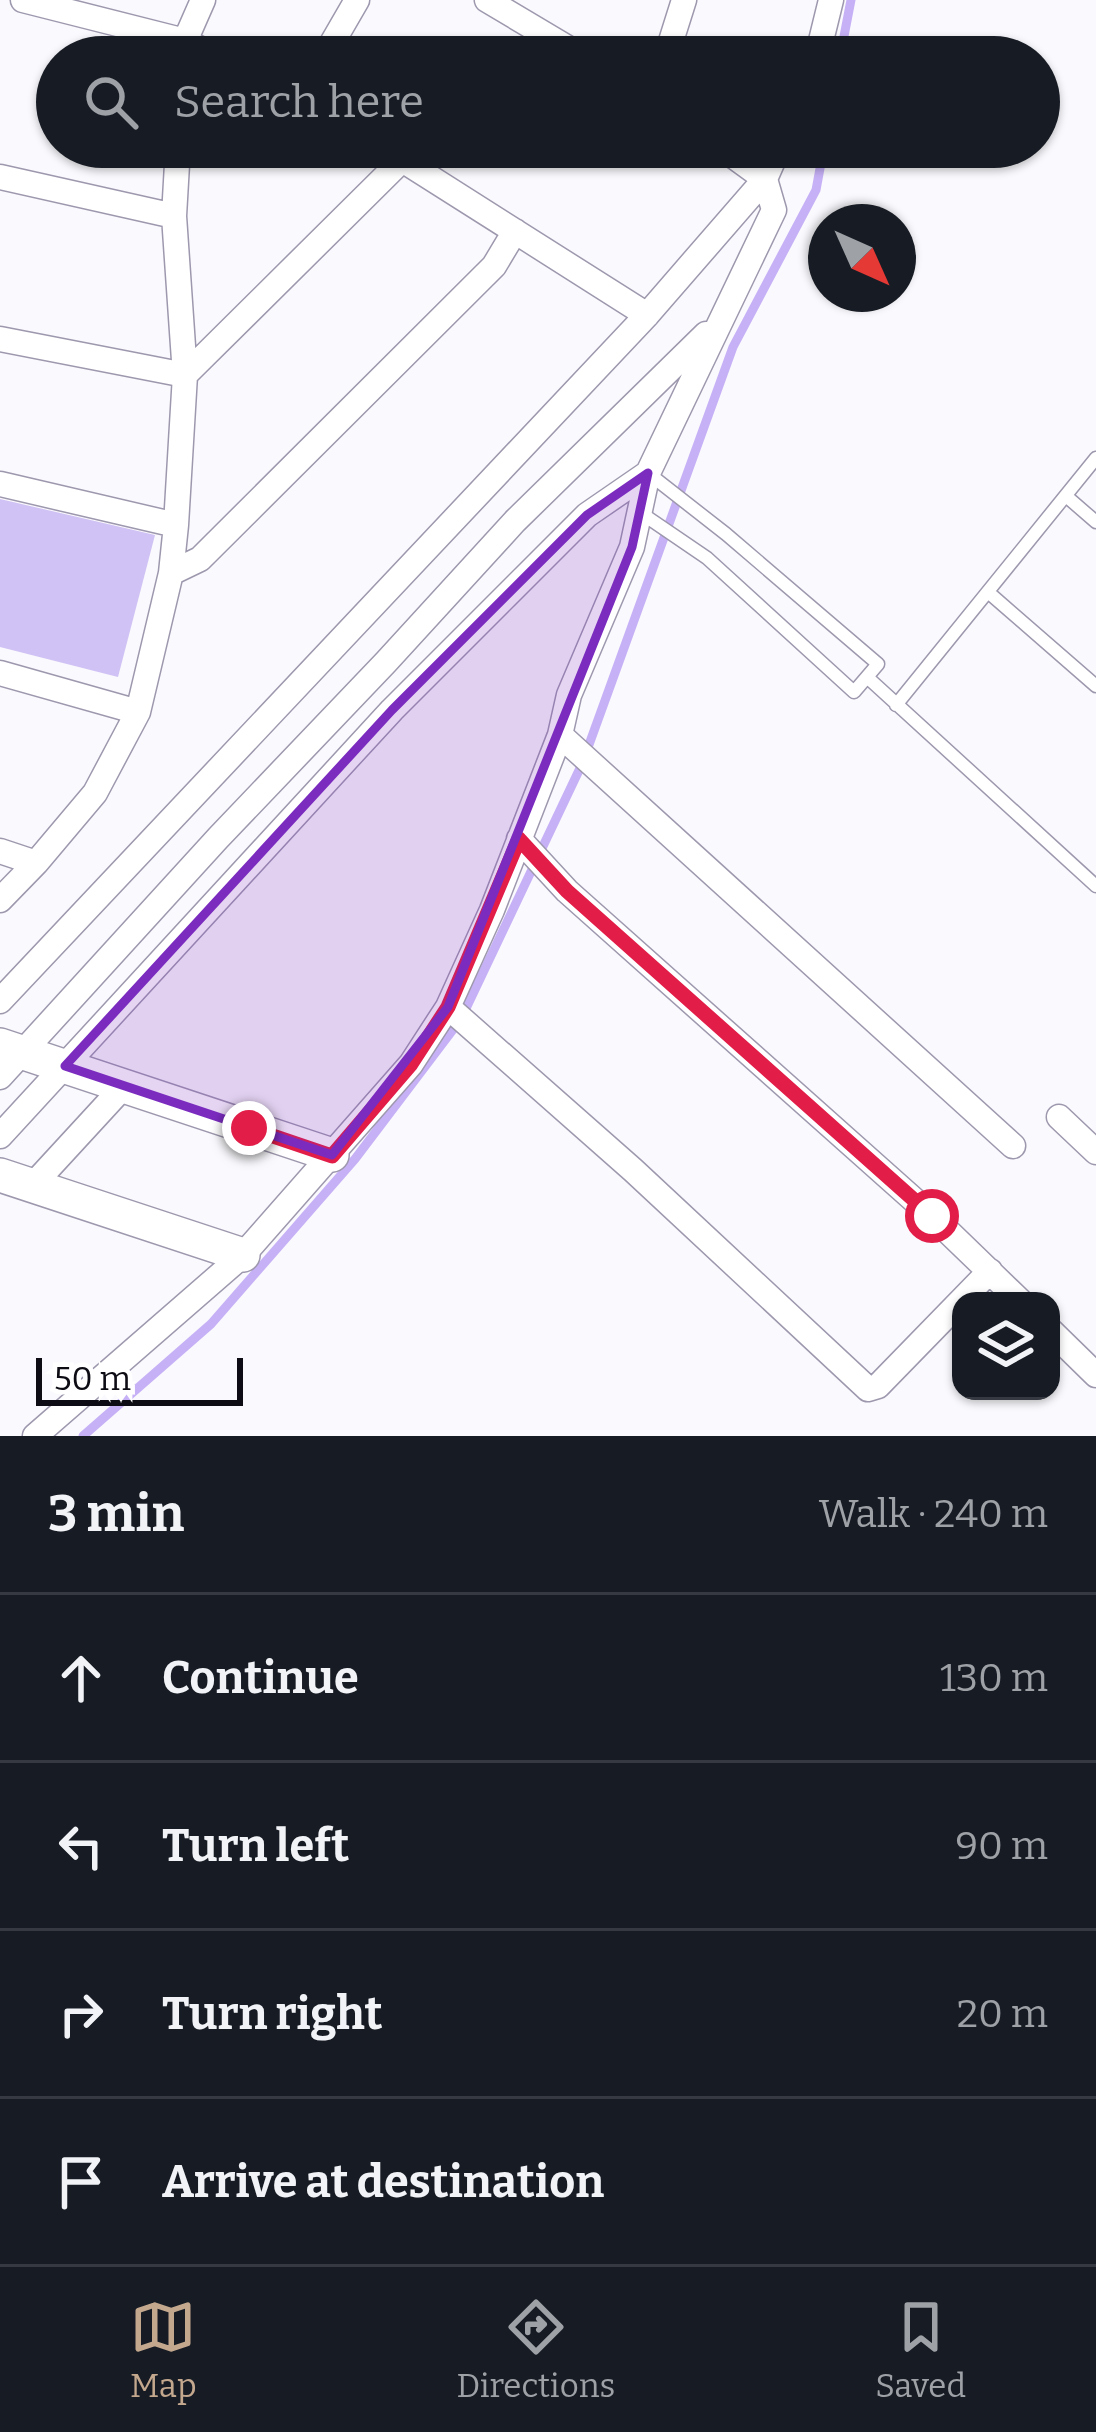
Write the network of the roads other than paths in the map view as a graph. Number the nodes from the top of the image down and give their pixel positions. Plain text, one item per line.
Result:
1 (22, 0) edge
2 (203, 0) edge
3 (358, 0) edge
4 (487, 0) edge
5 (685, 0) edge
6 (831, 0) edge
7 (142, 36) edge
8 (190, 36) edge
9 (336, 36) edge
10 (548, 36) edge
11 (673, 36) edge
12 (822, 36) edge
13 (176, 168) edge
14 (378, 168) edge
15 (416, 168) edge
16 (750, 168) edge
17 (770, 168) edge
18 (0, 177) edge
19 (765, 179) junction
20 (173, 216) junction
21 (515, 231) junction
22 (647, 315) junction
23 (721, 320) junction
24 (0, 339) edge
25 (185, 375) junction
26 (1096, 458) edge
27 (649, 473) junction
28 (0, 484) edge
29 (1066, 496) junction
30 (640, 513) junction
31 (1096, 522) edge
32 (176, 525) junction
33 (171, 573) junction
34 (988, 592) junction
35 (0, 673) edge
36 (867, 677) junction
37 (1096, 686) edge
38 (896, 705) junction
39 (138, 712) junction
40 (560, 735) junction
41 (519, 839) junction
42 (0, 851) edge
43 (36, 863) junction
44 (1096, 886) edge
45 (0, 899) edge
46 (0, 1001) edge
47 (448, 1007) junction
48 (8, 1058) edge
49 (64, 1066) junction
50 (124, 1086) junction
51 (1059, 1118) dead end
52 (0, 1136) edge
53 (1013, 1146) dead end
54 (1096, 1152) edge
55 (332, 1156) junction
56 (16, 1180) edge
57 (243, 1255) junction
58 (990, 1271) junction
59 (1011, 1292) edge
60 (1060, 1340) edge
61 (1096, 1375) edge
62 (35, 1436) edge

1 - 7 street
2 - 8 street
3 - 9 street
4 - 10 street
5 - 11 street
6 - 12 street
13 - 20 street
14 - 25 street
15 - 21 street
16 - 19 street
17 - 19 street
18 - 20 street
19 - 22 street
19 - 23 street
20 - 25 street
21 - 22 street
21 - 33 street
22 - 46 street
23 - 27 street
23 - 48 street
24 - 25 street
25 - 32 street
26 - 29 lane
27 - 30 street
27 - 36 lane
27 - 49 street
28 - 32 street
29 - 31 lane
29 - 34 lane
30 - 36 lane
30 - 40 street
32 - 33 street
33 - 39 street
34 - 37 lane
34 - 38 lane
35 - 39 street
36 - 38 lane
38 - 44 lane
39 - 43 street
40 - 41 street
40 - 53 street
41 - 47 street
41 - 58 street
42 - 43 street
43 - 45 street
47 - 55 street
47 - 58 street
48 - 49 street
49 - 50 street
49 - 52 street
50 - 55 street
50 - 56 street
51 - 54 street
55 - 57 street
56 - 57 street
57 - 62 street
58 - 59 street
60 - 61 street

